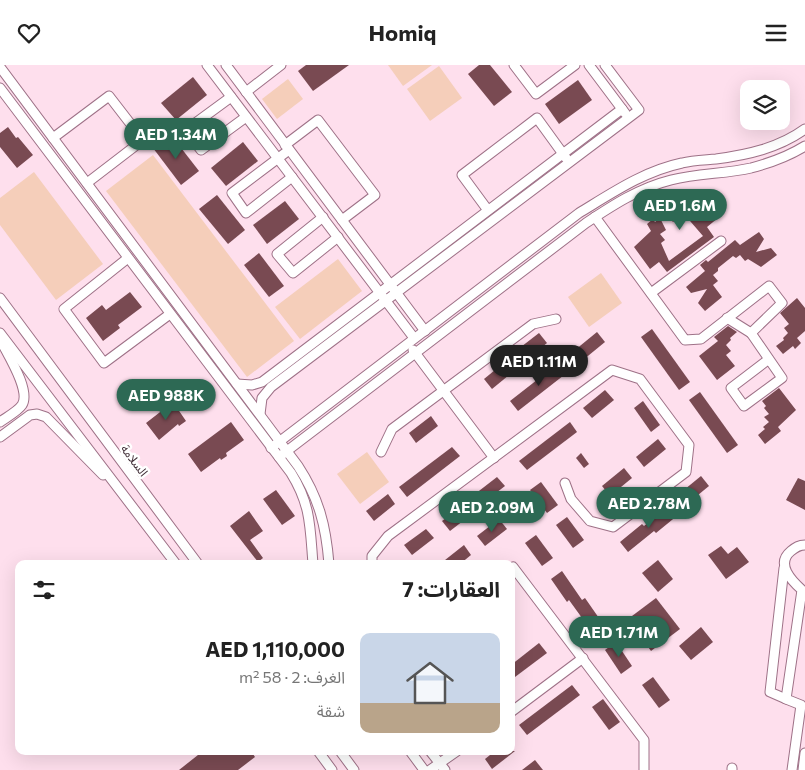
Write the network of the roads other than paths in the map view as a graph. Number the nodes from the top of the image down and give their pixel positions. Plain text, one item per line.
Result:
1 (207, 65) edge
2 (238, 65) edge
3 (282, 65) edge
4 (514, 65) edge
5 (575, 65) edge
6 (589, 65) edge
7 (605, 65) edge
8 (0, 67) edge
9 (228, 68) edge
10 (0, 88) edge
11 (246, 92) junction
12 (231, 97) junction
13 (622, 109) junction
14 (246, 117) junction
15 (629, 117) junction
16 (805, 129) edge
17 (53, 138) junction
18 (805, 146) edge
19 (287, 147) junction
20 (563, 154) junction
21 (278, 158) junction
22 (569, 162) junction
23 (292, 177) junction
24 (87, 183) junction
25 (487, 209) junction
26 (323, 217) junction
27 (595, 217) junction
28 (342, 220) junction
29 (338, 237) junction
30 (721, 241) dead end
31 (128, 258) junction
32 (390, 285) junction
33 (380, 293) junction
34 (397, 293) junction
35 (650, 293) junction
36 (0, 299) edge
37 (386, 301) junction
38 (170, 314) junction
39 (727, 318) junction
40 (556, 319) dead end
41 (425, 331) junction
42 (0, 333) edge
43 (751, 333) junction
44 (0, 339) edge
45 (411, 341) junction
46 (415, 353) junction
47 (769, 359) junction
48 (237, 384) junction
49 (444, 391) junction
50 (260, 415) junction
51 (0, 422) edge
52 (0, 437) edge
53 (280, 441) junction
54 (271, 448) junction
55 (287, 451) junction
56 (382, 452) dead end
57 (279, 457) junction
58 (494, 458) junction
59 (565, 483) dead end
60 (129, 501) junction
61 (805, 545) edge
62 (173, 560) edge
63 (195, 560) edge
64 (313, 560) edge
65 (328, 560) edge
66 (372, 560) edge
67 (784, 565) junction
68 (515, 570) edge
69 (804, 591) edge
70 (583, 658) junction
71 (786, 699) junction
72 (803, 705) edge
73 (515, 709) edge
74 (805, 753) edge
75 (321, 755) edge
76 (343, 755) edge
77 (413, 755) edge
78 (433, 755) edge
79 (453, 755) edge
80 (442, 767) edge
81 (332, 770) edge
82 (354, 770) edge
83 (424, 770) edge
84 (430, 770) edge
85 (644, 770) edge
86 (792, 770) edge
87 (803, 770) edge

1 - 12 street
2 - 9 street
3 - 11 street
4 - 5 street
6 - 13 street
7 - 15 street
8 - 17 street
9 - 11 street
10 - 31 street
11 - 19 street
12 - 14 street
12 - 14 street
13 - 15 street
13 - 20 street
14 - 21 street
15 - 22 street
16 - 41 street
17 - 24 street
17 - 24 street
18 - 27 street
19 - 21 street
19 - 28 street
19 - 28 street
20 - 22 street
20 - 25 street
20 - 25 street
21 - 23 street
21 - 23 street
22 - 34 street
23 - 26 street
24 - 48 street
25 - 32 street
26 - 29 street
26 - 29 street
27 - 35 street
27 - 46 street
28 - 32 street
29 - 33 street
30 - 35 street
31 - 38 street
31 - 38 street
32 - 33 street
32 - 34 street
33 - 37 street
33 - 48 street
34 - 37 street
34 - 41 street
35 - 39 street
36 - 63 street, السلامة
37 - 45 street
37 - 50 street
38 - 54 street
39 - 43 street
39 - 43 street
40 - 49 street
41 - 45 street
42 - 60 street
43 - 47 street
44 - 51 street
45 - 46 street
45 - 53 street
46 - 49 street
46 - 55 street
47 - 47 street
48 - 50 street
49 - 56 street
49 - 58 street
50 - 53 street
52 - 60 street
53 - 54 street
53 - 55 street
54 - 57 street
55 - 57 street
55 - 65 street
57 - 64 street
58 - 59 street
58 - 66 street
60 - 62 street
61 - 67 street
67 - 69 street
67 - 71 street
68 - 70 street
69 - 71 street
70 - 73 street
70 - 85 street
71 - 72 street
72 - 86 street
74 - 87 street
75 - 81 street
76 - 82 street
77 - 83 street
78 - 80 street
79 - 80 street
80 - 84 street

